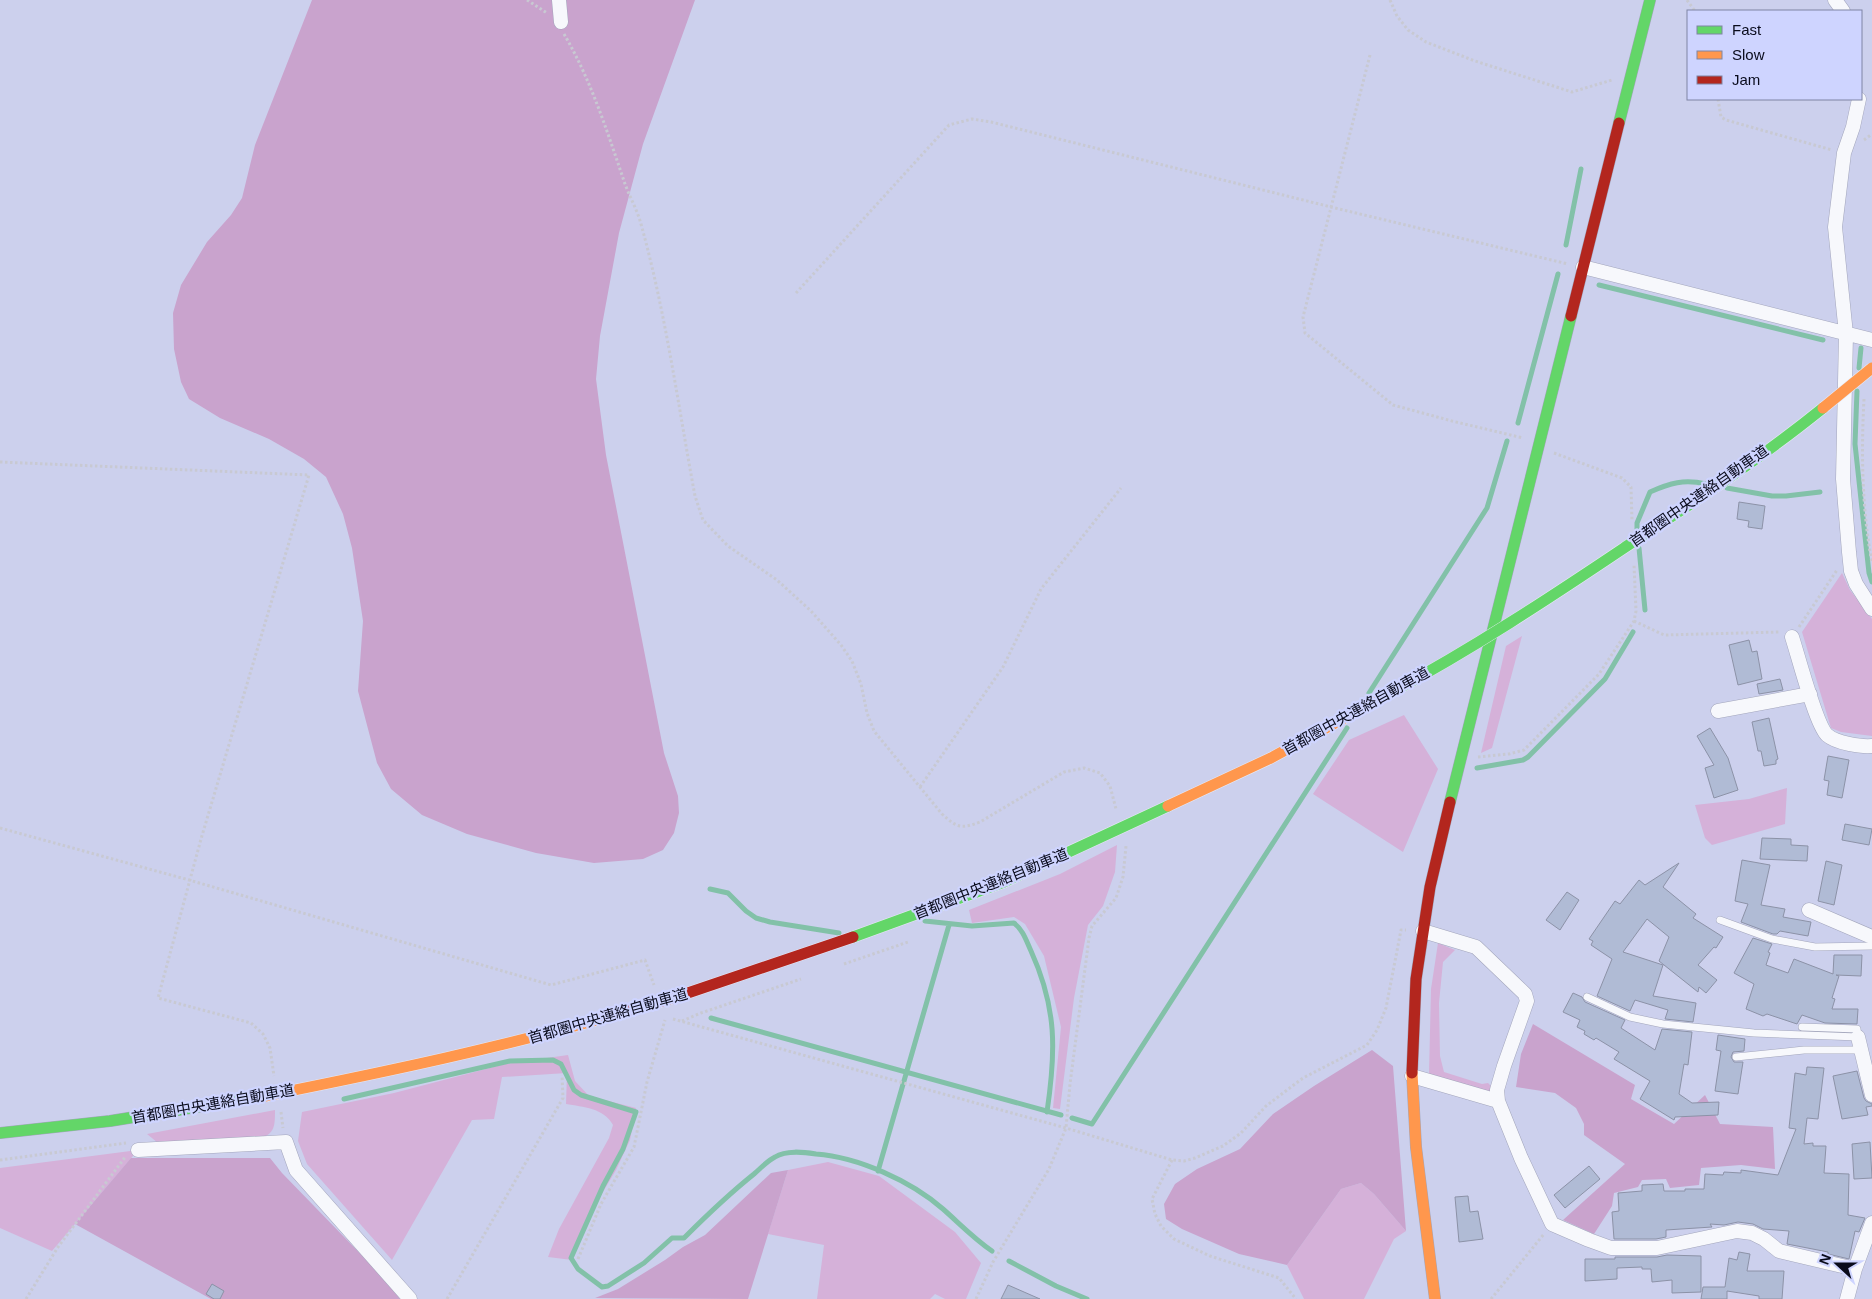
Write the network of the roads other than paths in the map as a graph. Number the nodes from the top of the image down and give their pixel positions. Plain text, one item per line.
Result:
1 (558, 0) edge
2 (1650, 0) edge
3 (1834, 0) edge
4 (1842, 10) edge
5 (560, 22) road end
6 (1859, 100) edge
7 (1583, 267) junction
8 (1846, 334) junction
9 (1872, 340) edge
10 (1872, 368) edge
11 (1872, 609) edge
12 (1792, 637) road end
13 (1810, 694) junction
14 (1718, 711) dead end
15 (1872, 746) edge
16 (1809, 910) dead end
17 (1720, 920) dead end
18 (1423, 932) junction
19 (1872, 937) edge
20 (1872, 946) edge
21 (1587, 997) dead end
22 (1802, 1027) dead end
23 (1859, 1043) junction
24 (1736, 1057) dead end
25 (1412, 1076) junction
26 (1872, 1094) edge
27 (1498, 1101) junction
28 (0, 1133) edge
29 (134, 1147) road end
30 (1872, 1223) edge
31 (1855, 1269) junction
32 (410, 1299) edge
33 (1435, 1299) edge
34 (1847, 1299) edge

1 - 5 street
2 - 7 main road
3 - 4 street
6 - 8 street
7 - 8 street
7 - 18 main road
8 - 9 street
8 - 11 street
10 - 28 main road, 首都圏中央連絡自動車道, bridge
12 - 13 street
13 - 14 street
13 - 15 street
16 - 19 street
17 - 20 lane
18 - 25 main road
18 - 27 street
21 - 23 lane
22 - 23 lane
23 - 24 lane
23 - 26 street
25 - 27 street
25 - 33 main road
27 - 31 street
29 - 32 street
30 - 31 street
31 - 34 street

